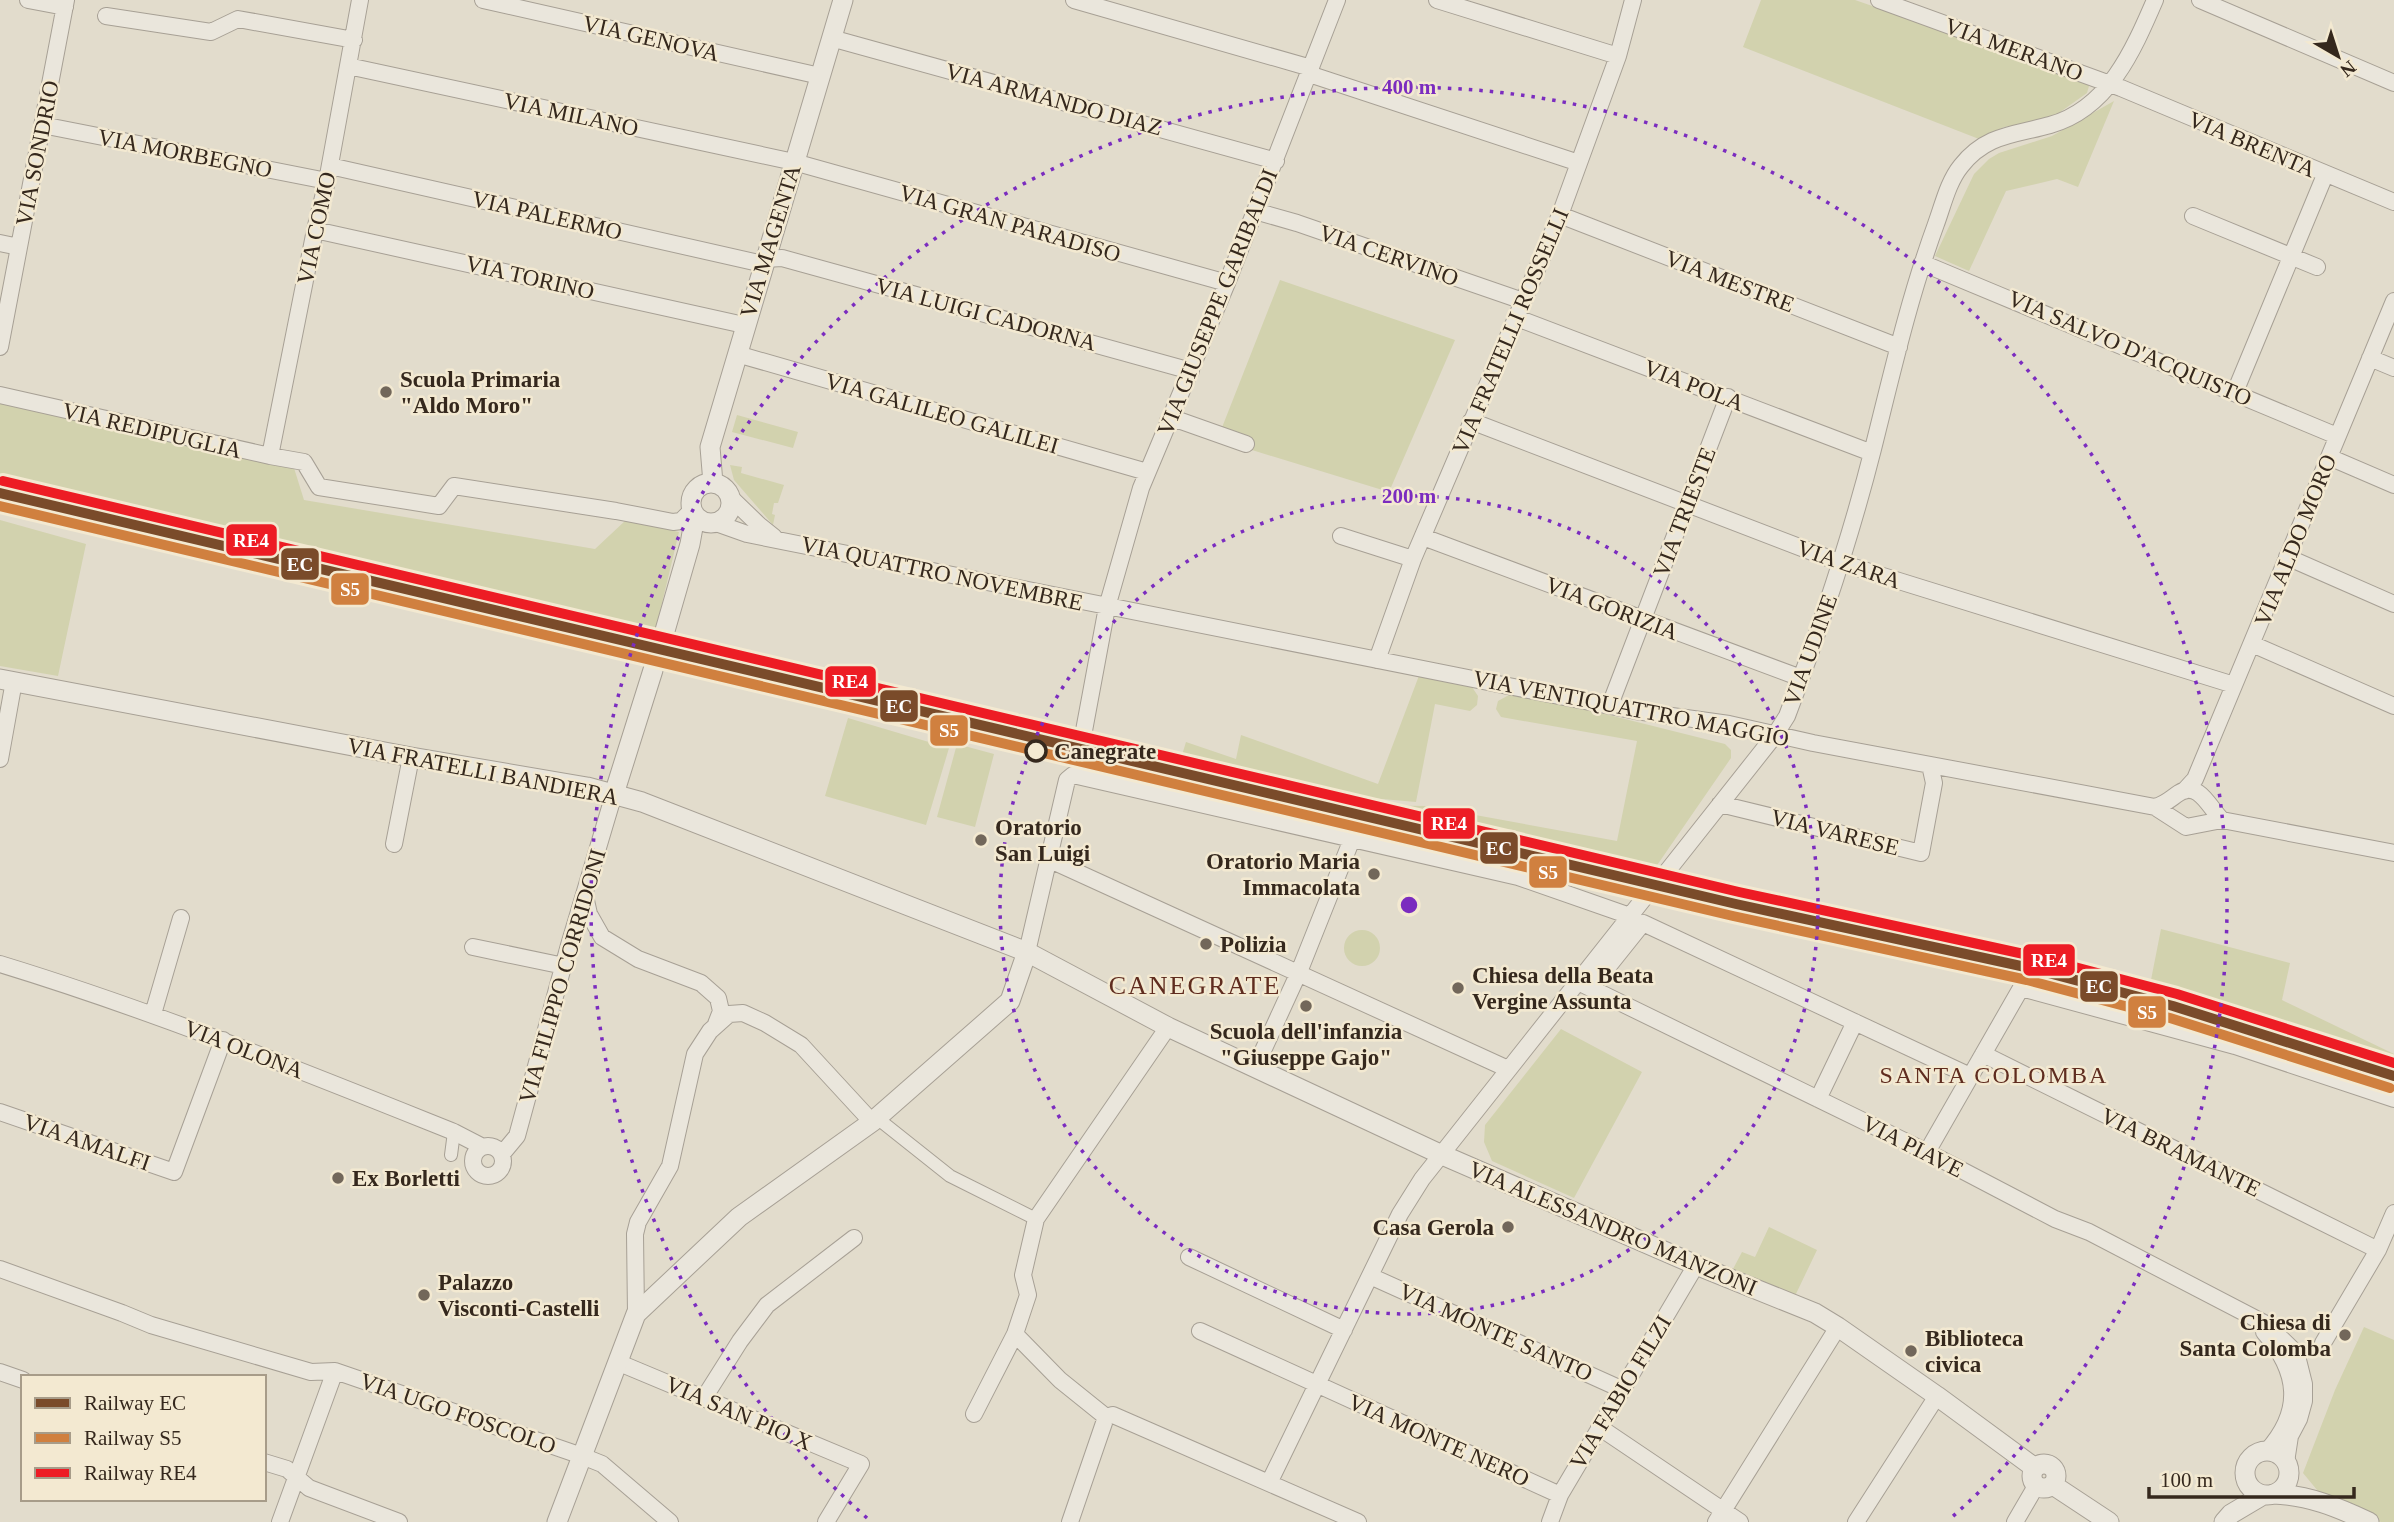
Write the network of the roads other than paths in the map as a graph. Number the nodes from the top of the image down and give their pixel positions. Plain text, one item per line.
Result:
1 (28, 0) edge
2 (360, 0) edge
3 (483, 0) edge
4 (843, 0) edge
5 (1074, 0) edge
6 (1337, 0) edge
7 (1437, 0) edge
8 (1633, 0) edge
9 (1879, 0) edge
10 (2155, 0) edge
11 (2200, 0) edge
12 (65, 4) edge
13 (106, 16) dead end
14 (831, 38) junction
15 (354, 40) junction
16 (1618, 55) junction
17 (348, 66) junction
18 (1310, 71) junction
19 (820, 76) junction
20 (2394, 83) edge
21 (2110, 84) junction
22 (42, 125) junction
23 (1276, 161) junction
24 (794, 162) junction
25 (1579, 163) junction
26 (328, 174) junction
27 (2325, 175) junction
28 (2394, 202) edge
29 (1255, 211) junction
30 (1560, 215) junction
31 (2193, 216) dead end
32 (315, 230) junction
33 (0, 243) edge
34 (19, 247) junction
35 (769, 257) junction
36 (2291, 257) junction
37 (1922, 263) junction
38 (2317, 267) dead end
39 (1227, 284) junction
40 (1523, 301) junction
41 (2394, 301) edge
42 (1517, 318) junction
43 (744, 325) junction
44 (0, 347) edge
45 (1899, 347) junction
46 (737, 354) junction
47 (2370, 359) junction
48 (2394, 368) edge
49 (1191, 370) junction
50 (2235, 392) junction
51 (0, 395) edge
52 (1728, 397) junction
53 (1168, 421) junction
54 (1471, 421) junction
55 (2337, 436) junction
56 (1246, 443) dead end
57 (1872, 453) junction
58 (270, 456) junction
59 (2329, 457) junction
60 (1147, 472) junction
61 (2394, 485) edge
62 (731, 498) junction
63 (1687, 504) junction
64 (703, 508) junction
65 (1341, 536) dead end
66 (1423, 537) junction
67 (776, 538) junction
68 (2287, 557) junction
69 (1413, 559) junction
70 (1841, 563) junction
71 (2394, 604) edge
72 (1107, 607) junction
73 (1643, 621) junction
74 (664, 634) tunnel mouth
75 (2252, 644) junction
76 (1377, 660) junction
77 (653, 670) tunnel mouth
78 (1801, 678) junction
79 (7, 680) edge
80 (2234, 685) junction
81 (1610, 705) junction
82 (2394, 706) edge
83 (1775, 735) junction
84 (1083, 736) dead end
85 (411, 757) junction
86 (0, 759) edge
87 (1938, 766) junction
88 (2192, 793) junction
89 (614, 794) junction
90 (1720, 803) junction
91 (2155, 807) junction
92 (2174, 819) junction
93 (2222, 820) junction
94 (2196, 826) junction
95 (1352, 839) junction
96 (394, 844) dead end
97 (2394, 853) edge
98 (1048, 859) junction
99 (1665, 874) tunnel mouth
100 (585, 894) junction
101 (1646, 897) tunnel mouth
102 (1630, 916) junction
103 (181, 918) dead end
104 (602, 937) junction
105 (474, 947) dead end
106 (1027, 952) junction
107 (566, 959) junction
108 (1, 967) edge
109 (1298, 972) junction
110 (1584, 985) junction
111 (153, 1014) junction
112 (1855, 1022) junction
113 (716, 1024) junction
114 (1168, 1027) junction
115 (223, 1040) junction
116 (1983, 1054) junction
117 (1255, 1068) junction
118 (1508, 1069) junction
119 (1970, 1076) junction
120 (1818, 1099) junction
121 (2394, 1099) edge
122 (0, 1112) edge
123 (875, 1120) junction
124 (454, 1132) junction
125 (483, 1147) junction
126 (1927, 1153) junction
127 (502, 1154) junction
128 (1440, 1154) junction
129 (451, 1155) dead end
130 (2394, 1213) edge
131 (1036, 1219) junction
132 (854, 1238) dead end
133 (2384, 1249) edge
134 (1189, 1257) dead end
135 (1696, 1265) junction
136 (0, 1269) edge
137 (1370, 1276) junction
138 (640, 1303) junction
139 (1838, 1326) junction
140 (1344, 1330) junction
141 (1200, 1331) dead end
142 (1015, 1334) junction
143 (2323, 1343) dead end
144 (617, 1362) junction
145 (2294, 1368) junction
146 (335, 1371) junction
147 (0, 1372) edge
148 (21, 1379) edge
149 (1319, 1386) junction
150 (1621, 1389) junction
151 (1937, 1396) junction
152 (704, 1398) junction
153 (974, 1414) dead end
154 (1106, 1417) junction
155 (1599, 1427) junction
156 (2267, 1451) junction
157 (582, 1456) junction
158 (266, 1463) edge
159 (2287, 1466) junction
160 (296, 1477) junction
161 (2041, 1480) junction
162 (2246, 1482) junction
163 (1269, 1483) junction
164 (1560, 1495) junction
165 (2268, 1495) junction
166 (2322, 1502) junction
167 (1720, 1516) edge
168 (2016, 1518) edge
169 (2227, 1518) edge
170 (280, 1522) edge
171 (399, 1522) edge
172 (557, 1522) edge
173 (670, 1522) edge
174 (826, 1522) edge
175 (1070, 1522) edge
176 (1357, 1522) edge
177 (1550, 1522) edge
178 (1740, 1522) edge
179 (1856, 1522) edge
180 (2109, 1522) edge
181 (2369, 1522) edge

1 - 12 street
2 - 15 street, VIA COMO
3 - 19 street, VIA GENOVA
4 - 14 street, VIA MAGENTA
5 - 18 street
6 - 18 street, VIA GIUSEPPE GARIBALDI
7 - 16 street
8 - 16 street, VIA FRATELLI ROSSELLI
9 - 21 street, VIA MERANO
10 - 21 street, VIA UDINE
11 - 20 street
12 - 22 street, VIA SONDRIO
13 - 15 street
14 - 19 street, VIA MAGENTA
14 - 23 street, VIA ARMANDO DIAZ
15 - 17 street, VIA COMO
16 - 25 street, VIA FRATELLI ROSSELLI
17 - 24 street, VIA MILANO
17 - 26 street, VIA COMO
18 - 23 street, VIA GIUSEPPE GARIBALDI
18 - 25 street
19 - 24 street, VIA MAGENTA
21 - 27 street, VIA BRENTA
21 - 37 street, VIA UDINE
22 - 26 street, VIA MORBEGNO
22 - 34 street, VIA SONDRIO
23 - 29 street, VIA GIUSEPPE GARIBALDI
24 - 35 street, VIA MAGENTA
24 - 39 street, VIA GRAN PARADISO
25 - 30 street, VIA FRATELLI ROSSELLI
26 - 32 street, VIA COMO
26 - 35 street, VIA PALERMO
27 - 28 street, VIA BRENTA
27 - 36 street
29 - 39 street, VIA GIUSEPPE GARIBALDI
29 - 40 street, VIA CERVINO
30 - 40 street, VIA FRATELLI ROSSELLI
30 - 45 street, VIA MESTRE
31 - 36 street
32 - 43 street, VIA TORINO
32 - 58 street, VIA COMO
33 - 34 street
34 - 44 street, VIA SONDRIO
35 - 43 street, VIA MAGENTA
35 - 49 street, VIA LUIGI CADORNA
36 - 38 street
36 - 50 street
37 - 45 street, VIA UDINE
37 - 50 street, VIA SALVO D'ACQUISTO
39 - 49 street, VIA GIUSEPPE GARIBALDI
40 - 42 street, VIA FRATELLI ROSSELLI
41 - 47 street, VIA ALDO MORO
42 - 52 street, VIA POLA
42 - 54 street, VIA FRATELLI ROSSELLI
43 - 46 street, VIA MAGENTA
45 - 57 street, VIA UDINE
46 - 60 street, VIA GALILEO GALILEI
46 - 64 street, VIA MAGENTA
47 - 48 street
47 - 55 street, VIA ALDO MORO
49 - 53 street, VIA GIUSEPPE GARIBALDI
50 - 55 street, VIA SALVO D'ACQUISTO
51 - 58 street, VIA REDIPUGLIA
52 - 57 street, VIA POLA
52 - 63 street, VIA TRIESTE
53 - 56 street
53 - 60 street, VIA GIUSEPPE GARIBALDI
54 - 63 street, VIA ZARA
54 - 66 street, VIA FRATELLI ROSSELLI
55 - 59 street, VIA ALDO MORO
57 - 70 street, VIA UDINE
58 - 64 street, VIA REDIPUGLIA
59 - 61 street
59 - 68 street, VIA ALDO MORO
60 - 72 street, VIA GIUSEPPE GARIBALDI
62 - 64 street
62 - 64 street
62 - 67 street, VIA QUATTRO NOVEMBRE
63 - 70 street, VIA ZARA
63 - 73 street, VIA TRIESTE
64 - 67 street, VIA QUATTRO NOVEMBRE
64 - 74 street
65 - 69 street
66 - 69 street, VIA FRATELLI ROSSELLI
66 - 73 street, VIA GORIZIA
67 - 72 street, VIA QUATTRO NOVEMBRE
68 - 71 street
68 - 75 street, VIA ALDO MORO
69 - 76 street, VIA FRATELLI ROSSELLI
70 - 78 street, VIA UDINE
70 - 80 street, VIA ZARA
72 - 76 street, VIA VENTIQUATTRO MAGGIO
72 - 84 street, VIA GIUSEPPE GARIBALDI
73 - 78 street, VIA GORIZIA
73 - 81 street, VIA TRIESTE
75 - 80 street, VIA ALDO MORO
75 - 82 street
76 - 81 street, VIA VENTIQUATTRO MAGGIO
77 - 89 street
78 - 83 street, VIA UDINE
79 - 85 street, VIA FRATELLI BANDIERA
79 - 86 street
80 - 88 street, VIA ALDO MORO
81 - 83 street, VIA VENTIQUATTRO MAGGIO
83 - 87 street, VIA VENTIQUATTRO MAGGIO
83 - 90 street, VIA UDINE
85 - 89 street, VIA FRATELLI BANDIERA
85 - 96 street
87 - 90 street, VIA VARESE
87 - 91 street, VIA VENTIQUATTRO MAGGIO
88 - 91 street
88 - 92 street
88 - 93 street
88 - 94 street
89 - 100 street, VIA FILIPPO CORRIDONI
89 - 106 street, VIA FRATELLI BANDIERA
90 - 99 street, VIA UDINE
91 - 92 street, VIA VENTIQUATTRO MAGGIO
92 - 94 street, VIA VENTIQUATTRO MAGGIO
93 - 94 street
93 - 97 street
95 - 98 street
95 - 102 street
95 - 109 street
98 - 106 street
98 - 109 street
100 - 104 street
100 - 107 street, VIA FILIPPO CORRIDONI
101 - 102 street
102 - 110 street
103 - 111 street
104 - 107 street
104 - 113 street
105 - 107 street
106 - 114 street, VIA FRATELLI BANDIERA
106 - 123 street
107 - 127 street, VIA FILIPPO CORRIDONI
108 - 111 street, VIA OLONA
109 - 117 street
109 - 118 street
110 - 112 street
110 - 118 street
110 - 120 street, VIA PIAVE
111 - 115 street, VIA OLONA
112 - 119 street
112 - 120 street
113 - 123 street
113 - 138 street
114 - 117 street, VIA ALESSANDRO MANZONI
114 - 131 street
115 - 122 street, VIA AMALFI
115 - 124 street, VIA OLONA
116 - 119 street
116 - 121 street
116 - 133 street, VIA BRAMANTE
117 - 128 street, VIA ALESSANDRO MANZONI
118 - 128 street
119 - 126 street
120 - 126 street, VIA PIAVE
123 - 131 street
123 - 138 street
124 - 125 street, VIA OLONA
124 - 129 street
125 - 127 street
125 - 127 street
126 - 145 street, VIA PIAVE
128 - 135 street, VIA ALESSANDRO MANZONI
128 - 137 street
130 - 133 street
131 - 142 street
132 - 152 street
133 - 143 street
134 - 140 street
135 - 139 street, VIA ALESSANDRO MANZONI
135 - 150 street, VIA FABIO FILZI
136 - 146 street, VIA UGO FOSCOLO
137 - 140 street
137 - 150 street, VIA MONTE SANTO
138 - 144 street
139 - 151 street, VIA ALESSANDRO MANZONI
139 - 167 street
140 - 149 street
141 - 149 street, VIA MONTE NERO
142 - 153 street
142 - 154 street
144 - 152 street, VIA SAN PIO X
144 - 157 street
145 - 156 street
145 - 159 street
146 - 157 street, VIA UGO FOSCOLO
146 - 160 street
147 - 148 street
149 - 163 street
149 - 164 street, VIA MONTE NERO
150 - 155 street, VIA FABIO FILZI
151 - 161 street, VIA ALESSANDRO MANZONI
151 - 179 street
152 - 174 street, VIA SAN PIO X
154 - 163 street
154 - 175 street
155 - 164 street, VIA FABIO FILZI
155 - 167 street
156 - 159 street
156 - 162 street
157 - 172 street
157 - 173 street, VIA UGO FOSCOLO
158 - 160 street
159 - 165 street
159 - 166 street
160 - 170 street
160 - 171 street
161 - 168 street
161 - 180 street, VIA ALESSANDRO MANZONI
162 - 165 street
162 - 169 street
163 - 176 street
164 - 177 street, VIA FABIO FILZI
165 - 166 street
165 - 169 street
166 - 181 street
167 - 178 street

